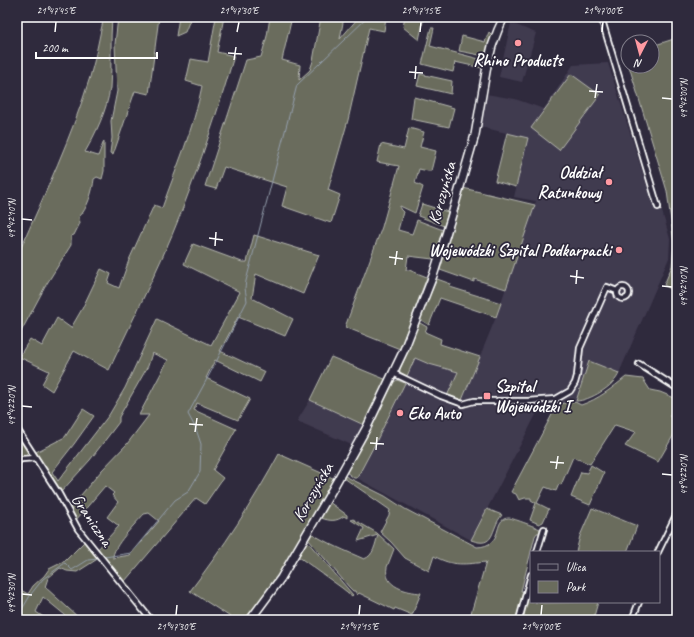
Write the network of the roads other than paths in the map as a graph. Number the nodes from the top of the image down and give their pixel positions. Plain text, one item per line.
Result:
1 (504, 17) edge
2 (601, 17) edge
3 (658, 207) dead end
4 (617, 291) dead end
5 (639, 364) dead end
6 (393, 373) junction
7 (677, 388) edge
8 (17, 429) edge
9 (35, 458) junction
10 (17, 460) edge
11 (677, 513) edge
12 (544, 529) dead end
13 (537, 551) edge
14 (658, 551) edge
15 (530, 579) edge
16 (639, 603) edge
17 (151, 620) edge
18 (250, 620) edge
19 (519, 620) edge
20 (632, 620) edge

1 - 6 main road, Korczyńska
2 - 3 street
4 - 6 street
5 - 7 street
6 - 18 main road, Korczyńska
8 - 9 street, Graniczna
9 - 10 street
9 - 17 street, Graniczna
11 - 14 street
12 - 13 street
15 - 19 street
16 - 20 street

